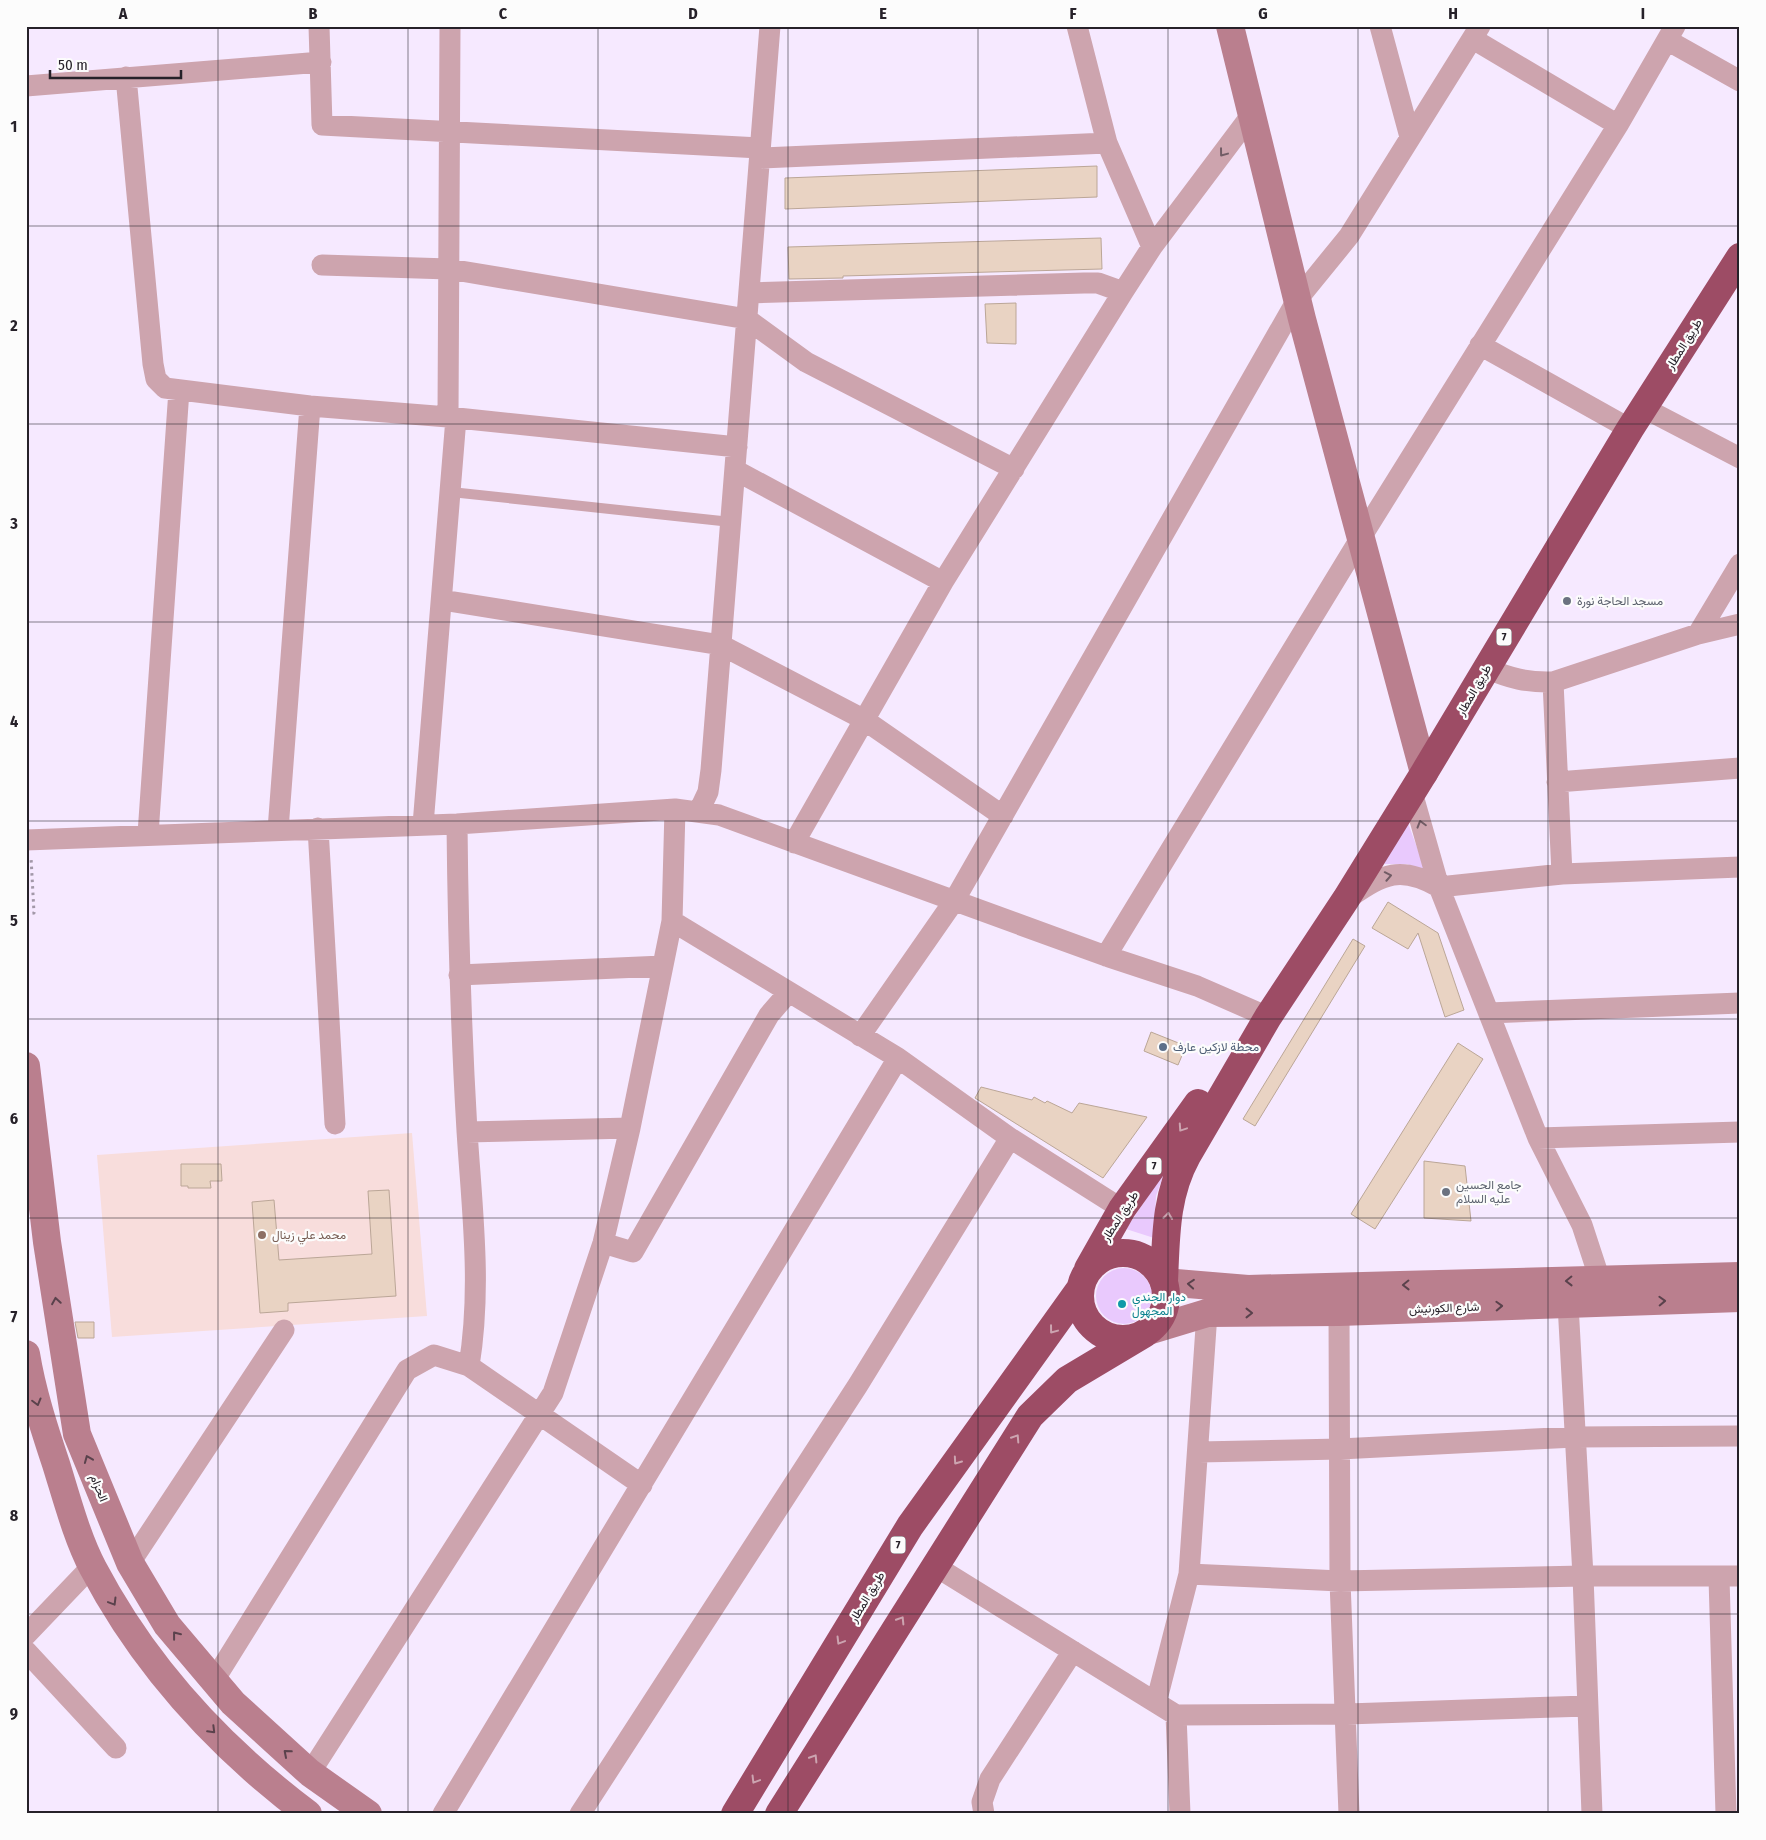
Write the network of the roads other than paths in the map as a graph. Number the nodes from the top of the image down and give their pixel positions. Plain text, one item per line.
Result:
1 (319, 26) edge
2 (450, 26) edge
3 (770, 26) edge
4 (1077, 26) edge
5 (1230, 26) edge
6 (1380, 26) edge
7 (1477, 33) edge
8 (1671, 33) edge
9 (321, 62) junction
10 (126, 77) junction
11 (1740, 81) edge
12 (26, 86) edge
13 (1252, 114) junction
14 (1618, 125) junction
15 (450, 131) junction
16 (1410, 137) junction
17 (1107, 143) junction
18 (760, 153) junction
19 (1152, 247) junction
20 (1740, 257) edge
21 (322, 265) dead end
22 (449, 269) junction
23 (1123, 292) junction
24 (749, 293) junction
25 (1297, 300) junction
26 (747, 319) junction
27 (1480, 344) junction
28 (179, 390) junction
29 (310, 406) junction
30 (452, 418) junction
31 (1637, 419) junction
32 (737, 446) junction
33 (1740, 458) edge
34 (1014, 469) junction
35 (735, 470) junction
36 (451, 492) junction
37 (731, 522) junction
38 (1360, 539) junction
39 (1740, 564) edge
40 (944, 582) junction
41 (442, 600) junction
42 (1740, 624) edge
43 (1698, 634) junction
44 (721, 645) junction
45 (1486, 668) junction
46 (1553, 682) junction
47 (863, 719) junction
48 (1740, 768) edge
49 (1418, 782) junction
50 (1557, 782) junction
51 (675, 809) junction
52 (699, 811) junction
53 (1003, 816) junction
54 (457, 824) junction
55 (424, 825) junction
56 (318, 828) junction
57 (278, 830) junction
58 (148, 834) junction
59 (28, 840) edge
60 (794, 843) junction
61 (1740, 867) edge
62 (1562, 874) junction
63 (1439, 888) junction
64 (1346, 899) junction
65 (954, 901) junction
66 (672, 921) junction
67 (1106, 956) junction
68 (663, 966) junction
69 (459, 975) junction
70 (788, 993) junction
71 (1740, 1003) edge
72 (1490, 1013) junction
73 (1268, 1017) junction
74 (860, 1036) junction
75 (898, 1058) junction
76 (26, 1066) edge
77 (1236, 1070) junction
78 (335, 1124) dead end
79 (630, 1128) junction
80 (467, 1132) junction
81 (1740, 1132) edge
82 (1010, 1138) junction
83 (1538, 1138) junction
84 (1122, 1210) junction
85 (603, 1243) junction
86 (1740, 1276) edge
87 (1600, 1280) junction
88 (1164, 1282) junction
89 (1082, 1283) junction
90 (1740, 1298) edge
91 (1568, 1304) junction
92 (1339, 1312) junction
93 (1208, 1313) junction
94 (284, 1330) dead end
95 (1148, 1332) junction
96 (26, 1354) edge
97 (469, 1366) junction
98 (539, 1415) junction
99 (1740, 1436) edge
100 (1575, 1437) junction
101 (1340, 1449) junction
102 (1200, 1452) junction
103 (642, 1485) junction
104 (130, 1563) junction
105 (92, 1566) junction
106 (934, 1566) junction
107 (1189, 1574) junction
108 (1583, 1576) junction
109 (1740, 1576) edge
110 (1719, 1578) junction
111 (1340, 1582) junction
112 (26, 1636) edge
113 (26, 1651) edge
114 (1073, 1651) junction
115 (213, 1682) junction
116 (1156, 1703) junction
117 (1587, 1706) junction
118 (1347, 1714) junction
119 (1176, 1715) junction
120 (116, 1748) dead end
121 (310, 1773) junction
122 (308, 1814) edge
123 (368, 1814) edge
124 (442, 1814) edge
125 (580, 1814) edge
126 (735, 1814) edge
127 (779, 1814) edge
128 (984, 1814) edge
129 (1180, 1814) edge
130 (1348, 1814) edge
131 (1592, 1814) edge
132 (1726, 1814) edge

1 - 9 street
2 - 15 street
3 - 18 street
4 - 17 street
5 - 13 street
6 - 16 street
7 - 14 street
7 - 16 street
8 - 11 street
8 - 14 street
9 - 10 street
9 - 15 street
10 - 12 street
10 - 28 street
13 -> 19 street
13 - 25 street
14 - 27 street
15 - 18 street
15 - 22 street
16 - 25 street
17 - 18 street
17 - 19 street
18 - 24 street
19 - 23 street
20 - 31 highway, طريق المطار / 7
21 - 22 street
22 - 26 street
22 - 30 street
23 - 24 street
23 - 34 street
24 - 26 street
25 - 38 street
25 - 53 street
26 - 32 street
26 - 34 street
27 - 31 street
27 - 38 street
28 - 29 street
28 - 58 street
29 - 30 street
29 - 57 street
30 - 32 street
30 - 36 street
31 - 33 street
31 - 45 highway, طريق المطار / 7
32 - 35 street
34 - 40 street
35 - 37 street
35 - 40 street
36 - 37 lane
36 - 41 street
37 - 44 street
38 - 49 street
38 - 67 street
39 - 43 street
40 - 47 street
41 - 44 street
41 - 55 street
42 - 43 street
43 - 46 street
44 - 47 street
44 - 52 street
45 - 46 street
45 - 49 highway, طريق المطار / 7
46 - 50 street
47 - 53 street
47 - 60 street
48 - 50 street
63 -> 49 street
49 - 64 highway, طريق المطار / 7
50 - 62 street
51 - 52 street
51 - 54 street
51 - 66 street
52 - 60 street
53 - 65 street
54 - 55 street
54 - 69 street
55 - 56 street
56 - 57 street
56 - 78 street
57 - 58 street
58 - 59 street
60 - 65 street
61 - 62 street
62 - 63 street
64 -> 63 street
63 - 72 street
64 - 73 highway, طريق المطار / 7
65 - 67 street
65 - 74 street
66 - 68 street
66 - 70 street
67 - 73 street
68 - 69 street
68 - 79 street
69 - 80 street
70 - 74 street
70 - 85 street
71 - 72 street
72 - 83 street
73 - 77 highway, طريق المطار / 7
74 - 75 street
75 - 82 street
75 - 103 street
104 -> 76 street, الحزام
77 -> 84 highway, طريق المطار / 7
88 -> 77 highway, طريق المطار / 7
79 - 80 street
79 - 85 street
80 - 97 street
81 - 83 street
82 - 84 street
82 - 125 street
83 - 87 street
84 - 89 highway, طريق المطار / 7
85 - 98 street
86 - 87 street, شارع الكورنيش
87 -> 88 street, شارع الكورنيش
88 - 89 highway
88 - 95 highway
89 - 95 highway
89 -> 126 highway, طريق المطار / 7
91 -> 90 street, شارع الكورنيش
92 -> 91 street, شارع الكورنيش
91 - 100 street
93 -> 92 street, شارع الكورنيش
92 - 101 street
93 - 95 street, شارع الكورنيش
93 - 102 street
94 - 104 street
106 -> 95 highway
96 -> 105 street
97 - 98 street
97 - 115 street
98 - 103 street
98 - 121 street
99 - 100 street
100 - 101 street
100 - 108 street
101 - 102 street
101 - 111 street
102 - 107 street
103 - 124 street
115 -> 104 street, الحزام
105 - 112 street
105 -> 122 street
106 - 114 street
127 -> 106 highway
107 - 111 street
107 - 116 street
108 - 110 street
108 - 111 street
108 - 117 street
109 - 110 street
110 - 132 street
111 - 118 street
113 - 120 street
114 - 116 street
114 - 128 street
121 -> 115 street, الحزام
116 - 119 street
117 - 118 street
117 - 131 street
118 - 119 street
118 - 130 street
119 - 129 street
121 - 123 street, الحزام

